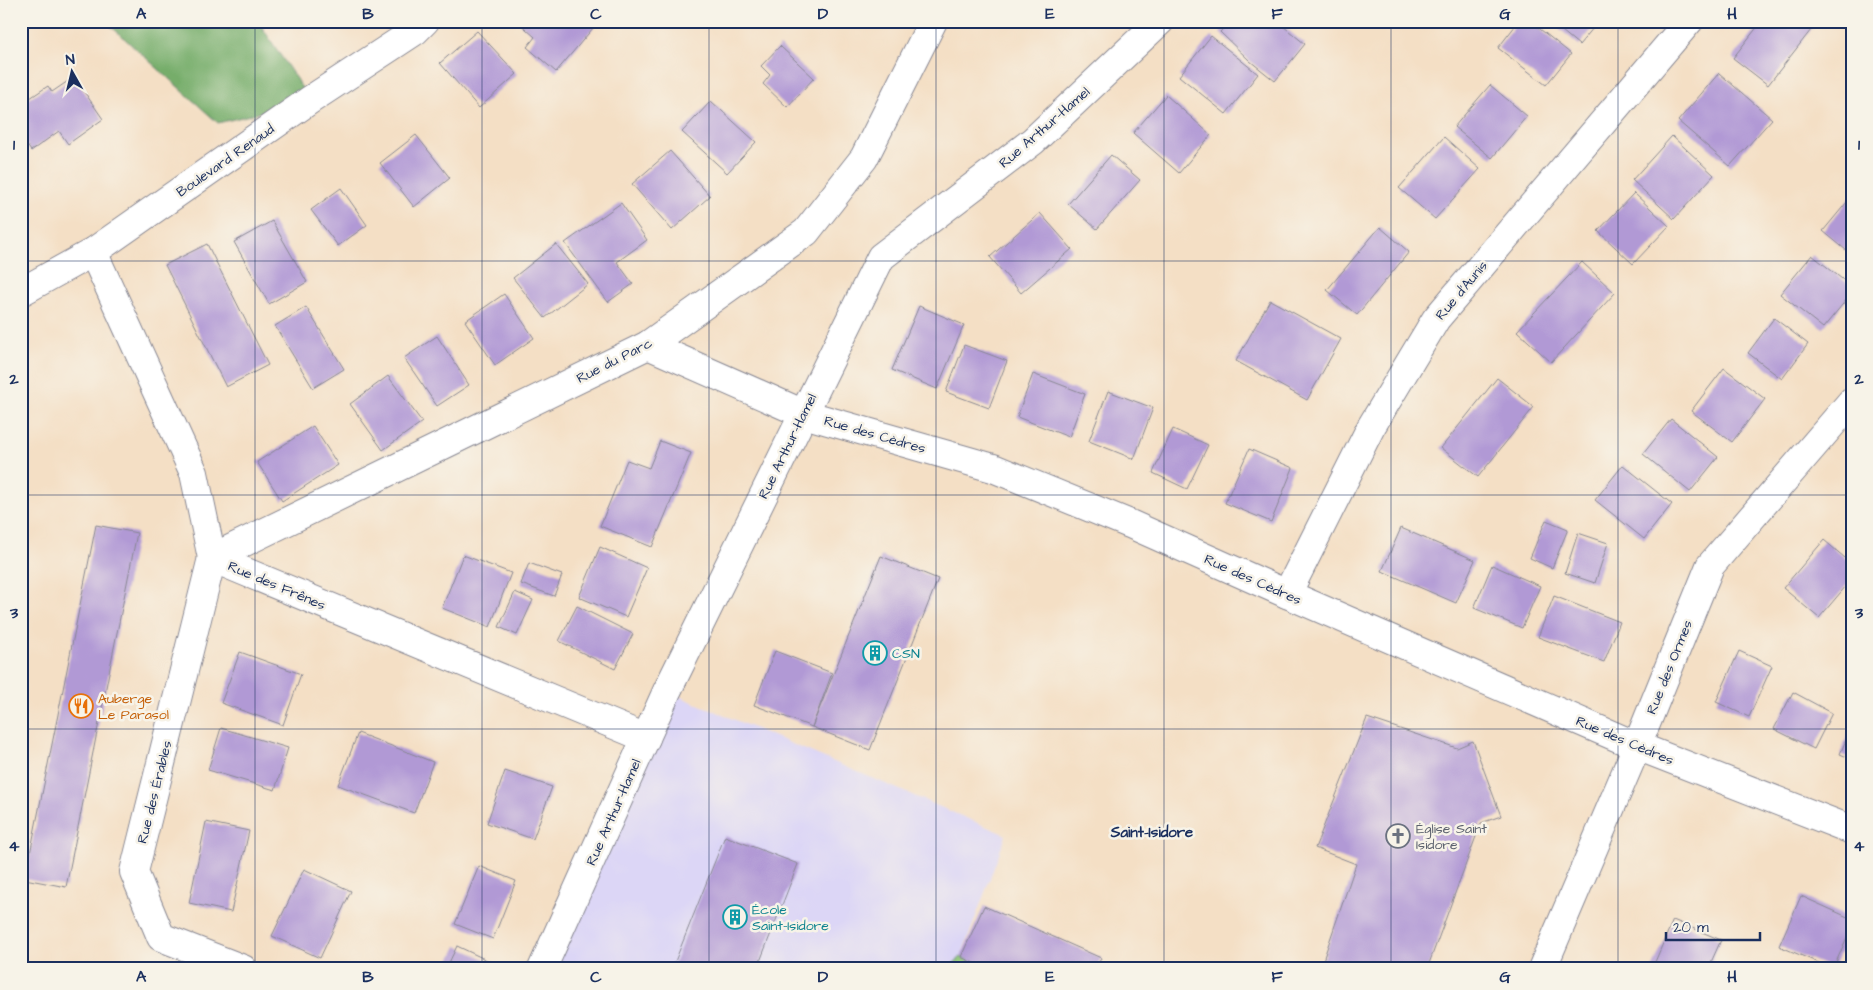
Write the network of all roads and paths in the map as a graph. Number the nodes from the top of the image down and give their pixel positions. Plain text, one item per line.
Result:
1 (425, 21) edge
2 (933, 21) edge
3 (1160, 21) edge
4 (1689, 21) edge
5 (93, 252) junction
6 (21, 292) edge
7 (648, 345) junction
8 (1852, 401) edge
9 (804, 414) junction
10 (212, 558) junction
11 (1287, 594) junction
12 (646, 738) junction
13 (1637, 746) junction
14 (1852, 830) edge
15 (243, 969) edge
16 (542, 969) edge
17 (1542, 969) edge

1 - 5 street, Boulevard Renaud
2 - 7 street, Rue du Parc
3 - 9 street, Rue Arthur-Hamel
4 - 11 street, Rue d'Aunis
5 - 6 street, Boulevard Renaud
5 - 10 street, Rue des Frênes
7 - 9 street, Rue des Cèdres
7 - 10 street, Rue du Parc
8 - 13 street, Rue des Ormes
9 - 11 street, Rue des Cèdres
9 - 12 street, Rue Arthur-Hamel
10 - 12 street, Rue des Frênes
10 - 15 street, Rue des Érables
11 - 13 street, Rue des Cèdres
12 - 16 street, Rue Arthur-Hamel
13 - 14 street, Rue des Cèdres
13 - 17 street, Rue des Ormes

